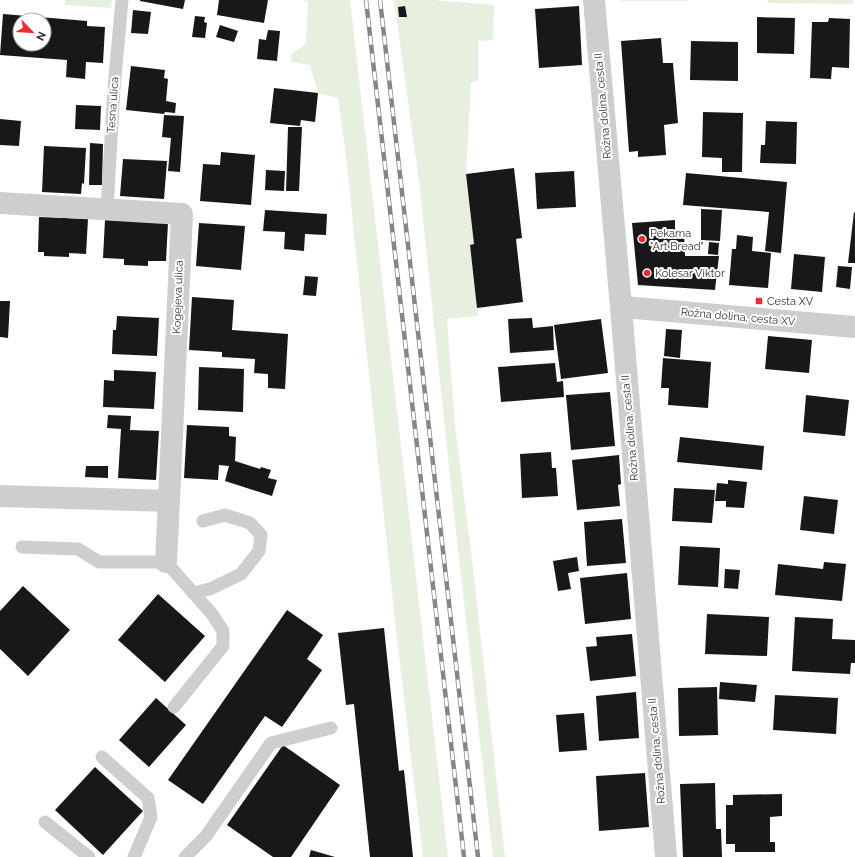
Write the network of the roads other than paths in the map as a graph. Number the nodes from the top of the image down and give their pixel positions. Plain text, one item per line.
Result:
1 (122, 0) edge
2 (594, 0) edge
3 (0, 203) edge
4 (107, 209) junction
5 (620, 307) junction
6 (855, 327) edge
7 (0, 496) edge
8 (169, 501) junction
9 (203, 521) dead end
10 (22, 547) dead end
11 (166, 562) junction
12 (193, 593) junction
13 (174, 707) dead end
14 (331, 728) dead end
15 (102, 757) dead end
16 (45, 822) dead end
17 (89, 857) edge
18 (134, 857) edge
19 (186, 857) edge
20 (666, 857) edge

1 - 4 lane, Tesna ulica
2 - 5 street, Rožna dolina, cesta II
3 - 4 street, Kogejeva ulica
4 - 8 street, Kogejeva ulica
5 - 6 street, Rožna dolina, cesta XV
5 - 20 street, Rožna dolina, cesta II
7 - 8 street
8 - 11 street, Kogejeva ulica
9 - 12 lane
10 - 11 lane
11 - 12 lane
12 - 13 lane
14 - 19 lane
15 - 18 lane
16 - 17 lane

